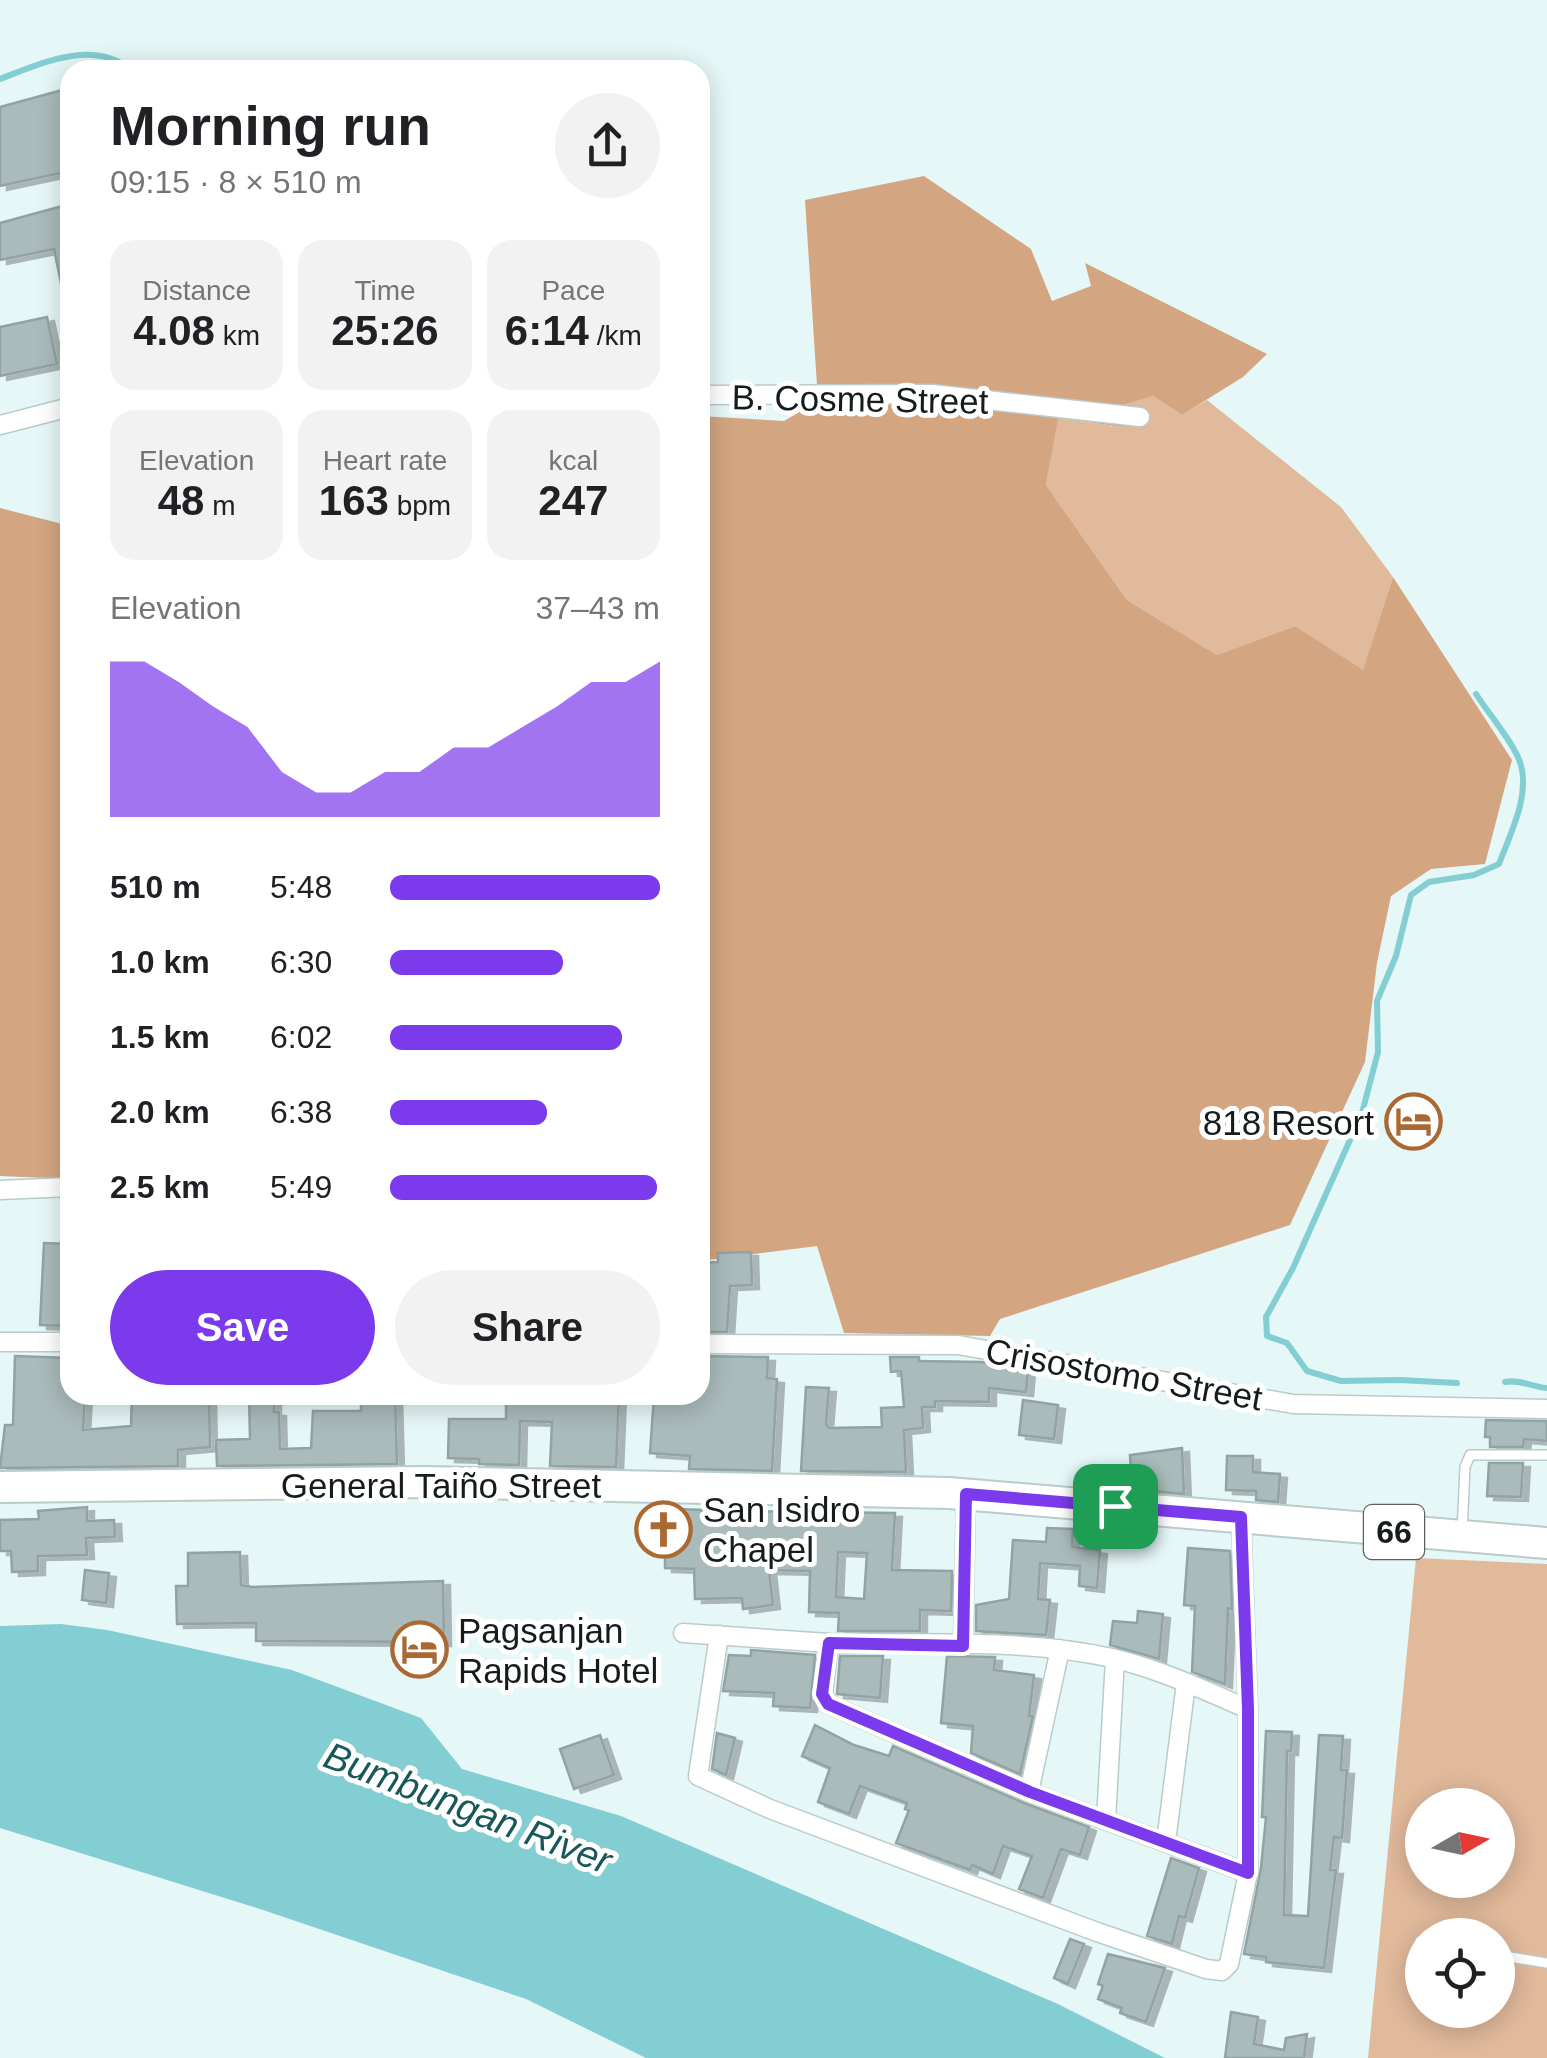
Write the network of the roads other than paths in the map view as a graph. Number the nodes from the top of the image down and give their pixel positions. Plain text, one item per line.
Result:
1 (710, 396) edge
2 (60, 410) edge
3 (1140, 417) dead end
4 (0, 425) edge
5 (60, 1187) edge
6 (0, 1190) edge
7 (0, 1342) edge
8 (60, 1342) edge
9 (710, 1344) edge
10 (1547, 1409) edge
11 (1547, 1455) edge
12 (0, 1487) edge
13 (966, 1494) junction
14 (1241, 1517) junction
15 (1462, 1538) junction
16 (1547, 1543) edge
17 (683, 1633) dead end
18 (718, 1634) junction
19 (829, 1643) junction
20 (963, 1646) junction
21 (1060, 1649) junction
22 (1115, 1658) junction
23 (1186, 1683) junction
24 (1248, 1709) junction
25 (1030, 1792) junction
26 (1106, 1820) junction
27 (1166, 1842) junction
28 (1248, 1873) junction
29 (1515, 1958) edge
30 (1547, 1963) edge

1 - 3 street, B. Cosme Street
2 - 4 street
5 - 6 street
7 - 8 street
9 - 10 street, Crisostomo Street
11 - 15 lane
12 - 13 main road, General Taiño Street / 66
13 - 14 main road, General Taiño Street / 66
13 - 20 street
14 - 15 main road, 66
14 - 24 street
15 - 16 main road, 66
17 - 18 street
18 - 19 street
18 - 28 street
19 - 20 street
19 - 25 street
20 - 21 street
21 - 22 street
21 - 25 street
22 - 23 street
22 - 26 street
23 - 24 street
23 - 27 street
24 - 28 street
25 - 26 street
26 - 27 street
27 - 28 street
29 - 30 lane

